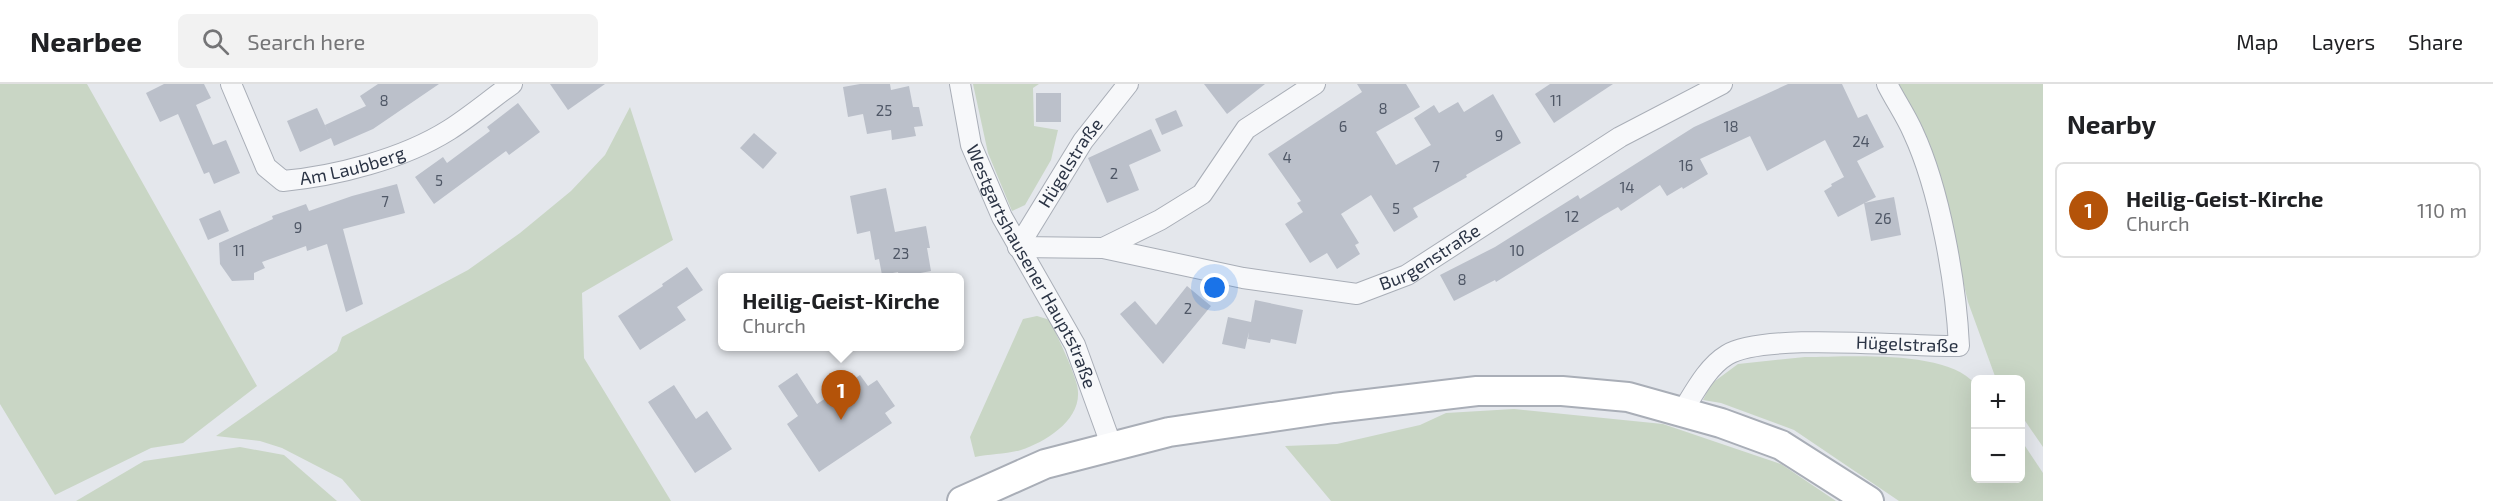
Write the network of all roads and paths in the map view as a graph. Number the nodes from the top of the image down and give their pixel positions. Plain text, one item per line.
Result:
1 (231, 84) edge
2 (512, 84) edge
3 (960, 84) edge
4 (1128, 84) edge
5 (1315, 84) edge
6 (1722, 84) edge
7 (1887, 84) edge
8 (1017, 247) junction
9 (1103, 248) junction
10 (1682, 412) junction
11 (1112, 447) junction
12 (962, 501) edge
13 (1869, 501) edge

1 - 2 street, Am Laubberg
3 - 8 street, Westgartshausener Hauptstraße
4 - 8 street, Hügelstraße
5 - 9 street
6 - 9 street, Burgenstraße
7 - 10 street, Hügelstraße
8 - 9 street, Burgenstraße
8 - 11 street, Westgartshausener Hauptstraße
10 - 11 main road
10 - 13 main road
11 - 12 main road

